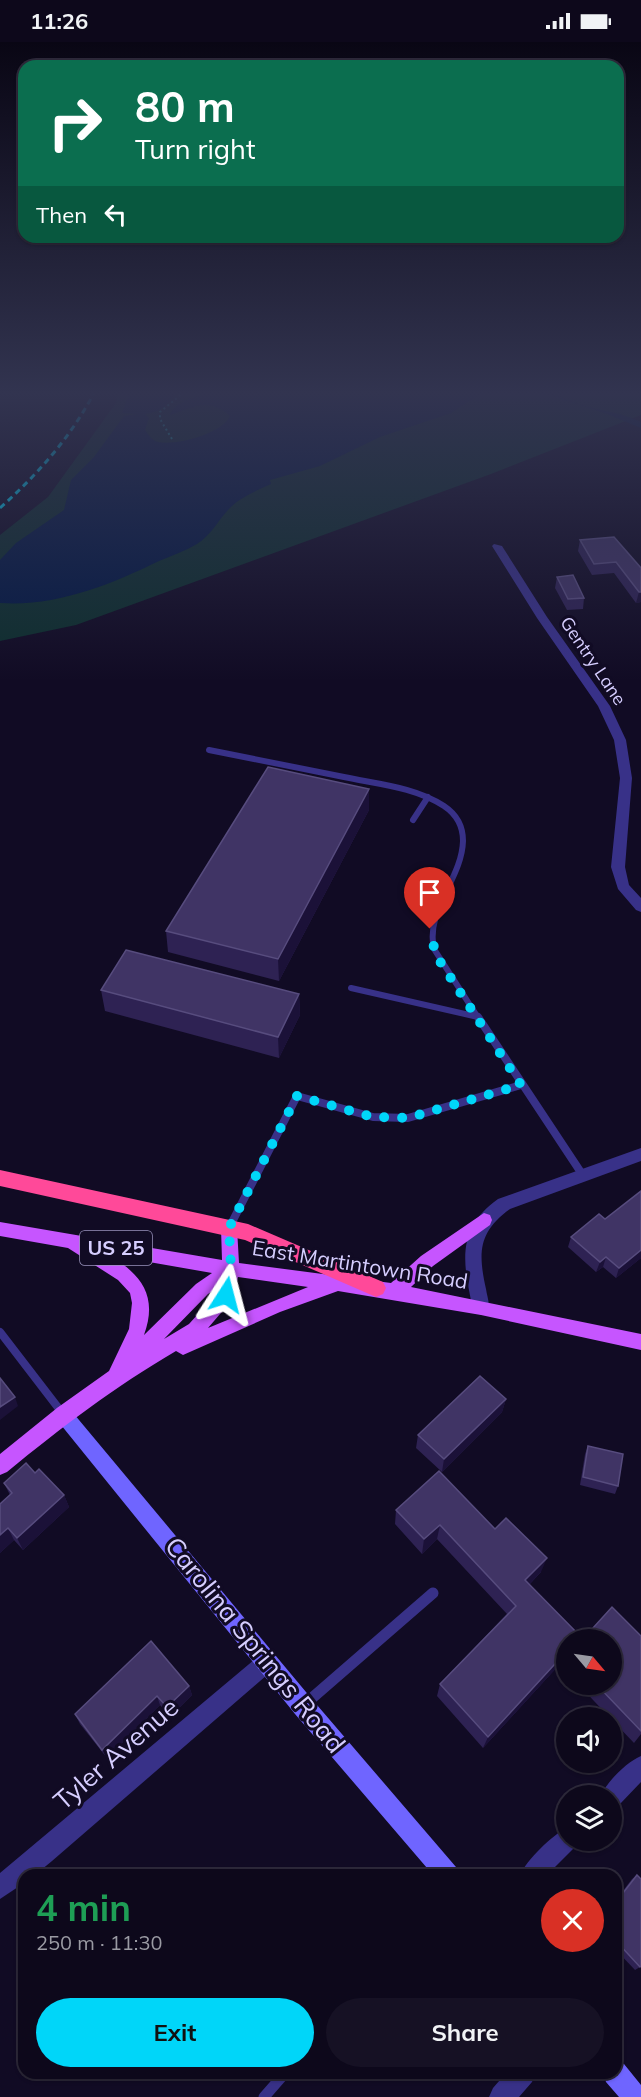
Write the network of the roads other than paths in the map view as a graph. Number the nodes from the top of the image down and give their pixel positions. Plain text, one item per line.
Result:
1 (497, 546) dead end
2 (209, 750) dead end
3 (286, 766) junction
4 (282, 776) edge
5 (428, 797) junction
6 (413, 820) dead end
7 (641, 907) edge
8 (351, 988) dead end
9 (478, 1017) junction
10 (521, 1085) junction
11 (641, 1154) edge
12 (582, 1174) junction
13 (0, 1178) edge
14 (484, 1220) junction
15 (229, 1228) junction
16 (0, 1229) edge
17 (69, 1239) junction
18 (231, 1269) junction
19 (339, 1283) junction
20 (385, 1290) junction
21 (481, 1306) junction
22 (0, 1332) edge
23 (641, 1342) edge
24 (115, 1377) junction
25 (63, 1414) junction
26 (0, 1466) edge
27 (434, 1593) dead end
28 (267, 1662) junction
29 (303, 1706) junction
30 (641, 1767) edge
31 (622, 1786) edge
32 (556, 1850) edge
33 (24, 1869) edge
34 (443, 1869) edge
35 (537, 1869) edge
36 (18, 1874) edge
37 (0, 1888) edge
38 (280, 2079) edge
39 (518, 2079) edge
40 (620, 2079) edge
41 (264, 2097) edge
42 (502, 2097) edge
43 (635, 2097) edge

1 - 7 street, Gentry Lane
2 - 3 lane
3 - 4 lane
3 - 5 lane
5 - 6 lane
5 - 9 lane
8 - 9 lane
9 - 10 lane
10 - 12 lane
10 - 15 lane
11 - 12 street
12 - 14 street
13 - 15 highway, US 25
14 - 20 main road
14 - 21 street
15 - 18 main road
15 - 20 highway, US 25
16 - 17 main road, East Martintown Road / US 25
17 - 18 main road, East Martintown Road / US 25
17 - 24 main road
18 - 19 main road, East Martintown Road / US 25
18 - 24 main road
19 - 20 main road, East Martintown Road / US 25
19 - 24 main road
20 - 21 main road, East Martintown Road / US 25
21 - 23 main road, East Martintown Road / US 25
22 - 25 lane
24 - 25 main road
25 - 26 main road
25 - 28 street, Carolina Springs Road
27 - 29 lane
28 - 29 street, Carolina Springs Road
28 - 33 street, Tyler Avenue
29 - 34 street, Carolina Springs Road
30 - 31 street
32 - 35 street
36 - 37 street, Tyler Avenue
38 - 41 lane
39 - 42 street
40 - 43 street

